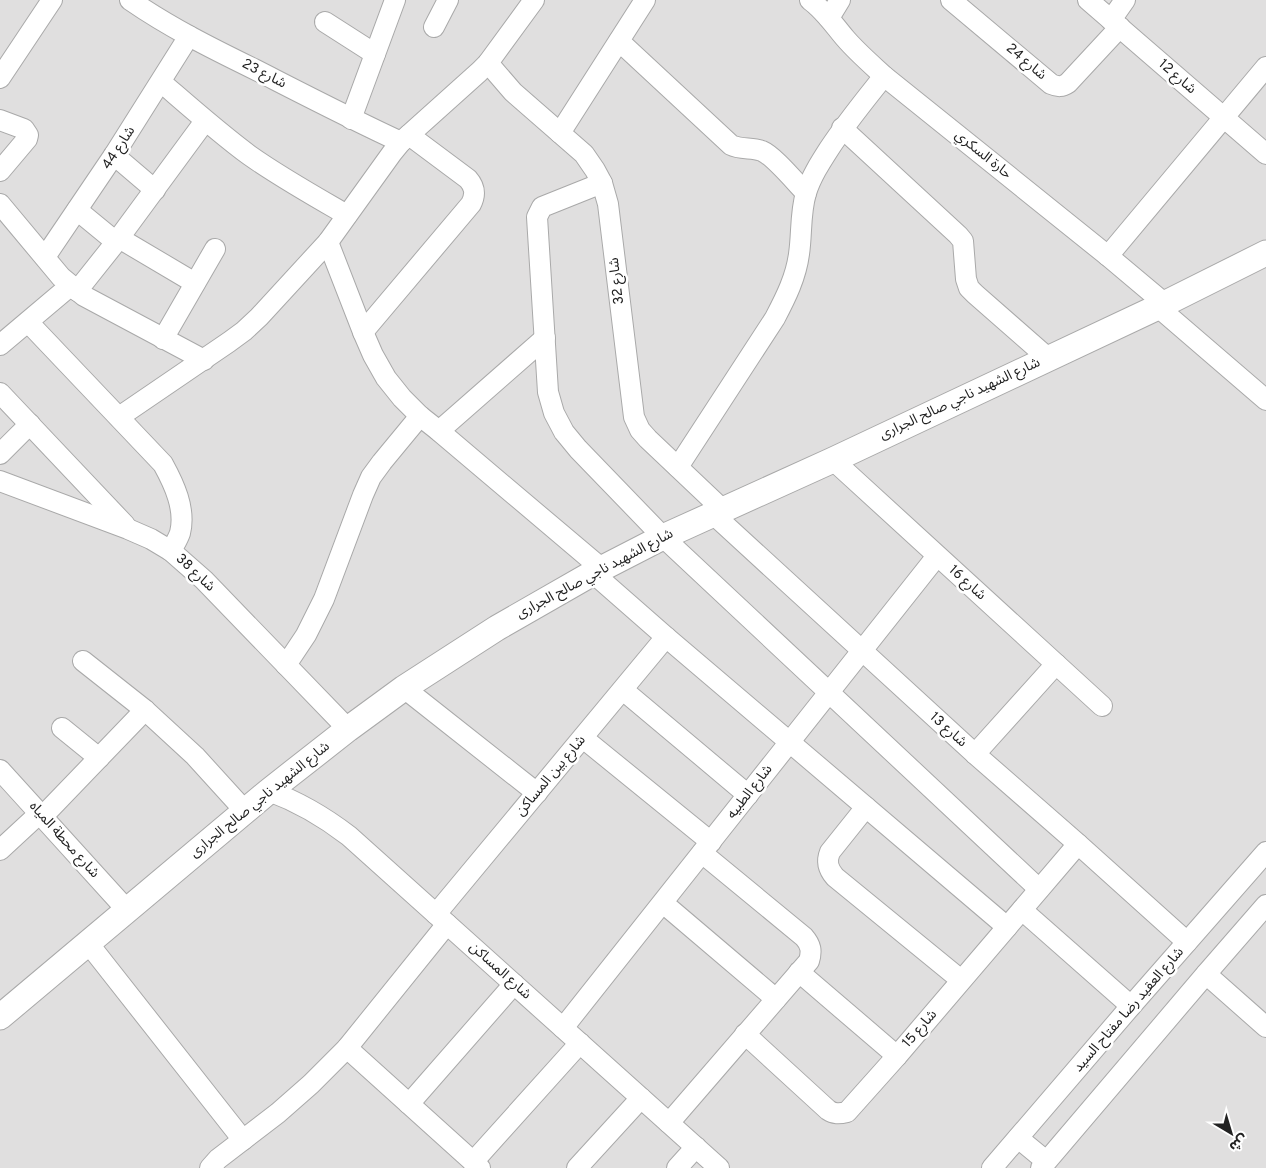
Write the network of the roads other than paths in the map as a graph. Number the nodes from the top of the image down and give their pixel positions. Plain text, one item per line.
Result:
1 (52, 0) edge
2 (130, 0) edge
3 (395, 0) edge
4 (448, 0) edge
5 (534, 0) edge
6 (645, 0) edge
7 (810, 0) edge
8 (840, 0) edge
9 (950, 0) edge
10 (1088, 0) edge
11 (1125, 0) edge
12 (829, 18) junction
13 (326, 22) dead end
14 (1115, 24) junction
15 (434, 27) dead end
16 (189, 36) junction
17 (619, 41) junction
18 (375, 54) junction
19 (488, 63) junction
20 (1266, 68) edge
21 (884, 76) junction
22 (0, 78) edge
23 (161, 82) junction
24 (1224, 117) junction
25 (351, 119) junction
26 (0, 120) edge
27 (205, 121) junction
28 (842, 128) junction
29 (560, 133) junction
30 (405, 138) junction
31 (1266, 154) edge
32 (114, 155) junction
33 (0, 171) edge
34 (602, 183) junction
35 (155, 190) junction
36 (806, 193) junction
37 (0, 204) edge
38 (77, 210) junction
39 (347, 215) junction
40 (118, 240) junction
41 (328, 242) junction
42 (215, 250) dead end
43 (1266, 252) edge
44 (1108, 256) junction
45 (45, 257) junction
46 (196, 283) junction
47 (74, 289) junction
48 (1161, 305) junction
49 (28, 322) junction
50 (363, 332) junction
51 (545, 338) junction
52 (163, 339) junction
53 (0, 345) edge
54 (1048, 358) junction
55 (204, 360) junction
56 (0, 393) edge
57 (1266, 400) edge
58 (420, 416) junction
59 (119, 417) junction
60 (30, 424) junction
61 (439, 431) junction
62 (0, 454) edge
63 (833, 460) junction
64 (678, 467) junction
65 (0, 481) edge
66 (718, 512) junction
67 (128, 529) junction
68 (663, 537) junction
69 (171, 551) junction
70 (937, 556) junction
71 (597, 570) junction
72 (666, 637) junction
73 (862, 651) junction
74 (83, 661) dead end
75 (1056, 664) junction
76 (286, 665) junction
77 (404, 688) junction
78 (623, 690) junction
79 (829, 693) junction
80 (1102, 706) dead end
81 (145, 710) junction
82 (62, 728) dead end
83 (348, 729) junction
84 (583, 738) junction
85 (790, 742) junction
86 (975, 754) junction
87 (99, 758) junction
88 (0, 770) edge
89 (269, 791) junction
90 (537, 793) junction
91 (748, 795) junction
92 (866, 807) junction
93 (245, 811) junction
94 (41, 815) junction
95 (1078, 844) junction
96 (707, 847) junction
97 (0, 850) edge
98 (1266, 852) edge
99 (1039, 889) junction
100 (663, 902) junction
101 (1266, 905) edge
102 (127, 910) junction
103 (1022, 910) junction
104 (442, 919) junction
105 (1007, 927) junction
106 (1187, 942) junction
107 (88, 943) junction
108 (798, 972) junction
109 (1206, 974) junction
110 (961, 980) junction
111 (514, 984) junction
112 (776, 1000) junction
113 (1131, 1006) junction
114 (0, 1017) edge
115 (1266, 1027) edge
116 (563, 1028) junction
117 (745, 1034) junction
118 (580, 1043) junction
119 (347, 1048) junction
120 (897, 1056) junction
121 (641, 1098) junction
122 (408, 1104) junction
123 (669, 1123) junction
124 (1018, 1138) junction
125 (243, 1140) junction
126 (696, 1147) junction
127 (476, 1165) edge
128 (1043, 1165) edge
129 (210, 1168) edge
130 (576, 1168) edge
131 (677, 1168) edge
132 (720, 1168) edge
133 (992, 1168) edge

1 - 22 street
2 - 16 street, شارع 23
3 - 18 street
4 - 15 street
5 - 19 street
6 - 17 street
7 - 12 street, حارة السكري
8 - 12 street
9 - 14 street, شارع 24
10 - 14 street, شارع 12
11 - 14 street
12 - 21 street, حارة السكري
13 - 18 street
14 - 24 street, شارع 12
16 - 23 street, شارع 44
16 - 25 street, شارع 23
17 - 29 street
17 - 36 street
18 - 25 street
19 - 29 street, شارع 32
19 - 30 street
20 - 24 street
21 - 28 street
21 - 44 street, حارة السكري
23 - 27 street
23 - 32 street, شارع 44
24 - 31 street, شارع 12
24 - 44 street
25 - 30 street, شارع 23
26 - 33 street
27 - 35 street
27 - 39 street
28 - 36 street
28 - 54 street
29 - 34 street, شارع 32
30 - 39 street
30 - 50 street, شارع 23
32 - 35 street
32 - 38 street, شارع 44
34 - 51 street
34 - 64 street, شارع 32
35 - 40 street
36 - 64 street
37 - 45 street
38 - 40 street
38 - 45 street, شارع 44
39 - 41 street
40 - 46 street
40 - 47 street
41 - 50 street
41 - 55 street
42 - 46 street
43 - 48 street, شارع الشهيد ناجي صالح الجرارى
44 - 48 street, حارة السكري
45 - 47 street
46 - 52 street
47 - 49 street
47 - 52 street
48 - 54 street, شارع الشهيد ناجي صالح الجرارى
48 - 57 street, حارة السكري
49 - 53 street
49 - 59 street
50 - 58 street
51 - 61 street
51 - 68 street
52 - 55 street
54 - 63 street, شارع الشهيد ناجي صالح الجرارى
55 - 59 street
56 - 60 street
58 - 61 street
58 - 76 street
59 - 69 street
60 - 62 street
60 - 67 street
61 - 71 street
63 - 66 street, شارع الشهيد ناجي صالح الجرارى
63 - 70 street, شارع 16
64 - 66 street, شارع 32
65 - 67 street, شارع 38
66 - 68 street, شارع الشهيد ناجي صالح الجرارى
66 - 73 street, شارع 13
67 - 69 street, شارع 38
68 - 71 street, شارع الشهيد ناجي صالح الجرارى
68 - 79 street
69 - 76 street, شارع 38
70 - 73 street, شارع الطبيه
70 - 75 street, شارع 16
71 - 72 street
71 - 77 street, شارع الشهيد ناجي صالح الجرارى
72 - 78 street, شارع بين المساكن
72 - 85 street
73 - 79 street, شارع الطبيه
73 - 86 street, شارع 13
74 - 81 street
75 - 80 street, شارع 16
75 - 86 street
76 - 83 street, شارع 38
77 - 83 street, شارع الشهيد ناجي صالح الجرارى
77 - 90 street
78 - 84 street, شارع بين المساكن
78 - 91 street
79 - 85 street, شارع الطبيه
79 - 99 street
81 - 87 street
81 - 93 street
82 - 87 street
83 - 89 street, شارع الشهيد ناجي صالح الجرارى
84 - 90 street, شارع بين المساكن
84 - 96 street
85 - 91 street, شارع الطبيه
85 - 92 street
86 - 95 street, شارع 13
87 - 94 street
88 - 94 street, شارع محطة المياه
89 - 93 street, شارع الشهيد ناجي صالح الجرارى
89 - 104 street, شارع المساكن
90 - 104 street, شارع بين المساكن
91 - 96 street, شارع الطبيه
92 - 105 street
92 - 110 street
93 - 102 street, شارع الشهيد ناجي صالح الجرارى
94 - 97 street
94 - 102 street, شارع محطة المياه
95 - 99 street, شارع 15
95 - 106 street, شارع 13
96 - 100 street, شارع الطبيه
96 - 108 street
98 - 106 street, شارع العقيد رضا مفتاح السيد
99 - 103 street, شارع 15
100 - 112 street
100 - 116 street, شارع الطبيه
101 - 109 street
102 - 107 street, شارع الشهيد ناجي صالح الجرارى
103 - 105 street, شارع 15
103 - 113 street
104 - 111 street, شارع المساكن
104 - 119 street, شارع بين المساكن
105 - 110 street, شارع 15
106 - 113 street, شارع العقيد رضا مفتاح السيد
107 - 114 street, شارع الشهيد ناجي صالح الجرارى
107 - 125 street
108 - 112 street
108 - 120 street
109 - 115 street
109 - 128 street
110 - 120 street, شارع 15
111 - 116 street, شارع المساكن
111 - 122 street
112 - 117 street
113 - 124 street, شارع العقيد رضا مفتاح السيد
116 - 118 street, شارع المساكن
117 - 120 street, شارع 15
117 - 123 street
118 - 121 street, شارع المساكن
118 - 127 street
119 - 122 street
119 - 125 street, شارع بين المساكن
121 - 123 street, شارع المساكن
121 - 130 street
122 - 127 street
123 - 126 street, شارع المساكن
124 - 128 street
124 - 133 street, شارع العقيد رضا مفتاح السيد
125 - 129 street, شارع بين المساكن
126 - 131 street
126 - 132 street, شارع المساكن

